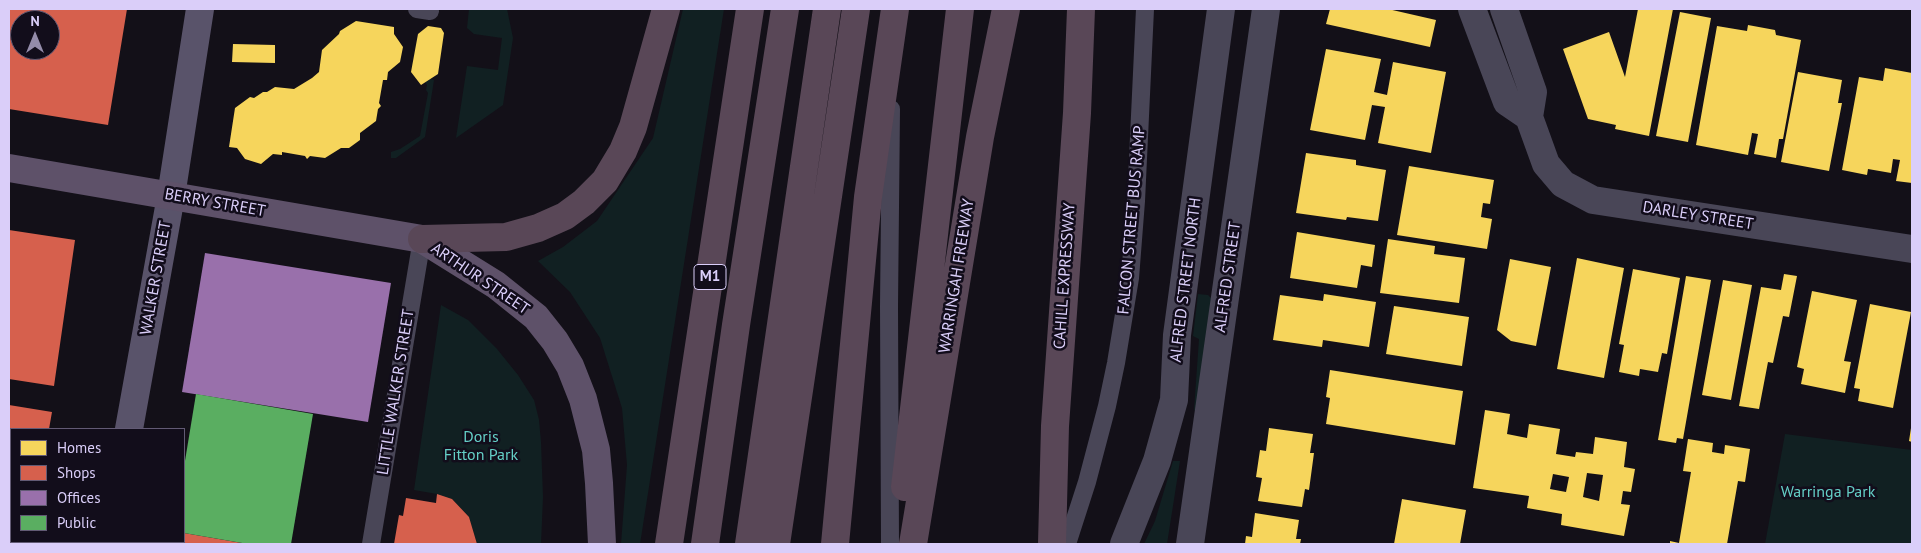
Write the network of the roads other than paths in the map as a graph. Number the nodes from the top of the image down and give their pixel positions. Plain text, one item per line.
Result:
1 (200, 9) edge
2 (666, 9) edge
3 (750, 9) edge
4 (785, 9) edge
5 (827, 9) edge
6 (856, 9) edge
7 (960, 9) edge
8 (1006, 9) edge
9 (1082, 9) edge
10 (1145, 9) edge
11 (1221, 9) edge
12 (1266, 9) edge
13 (1472, 9) edge
14 (1504, 9) edge
15 (894, 20) edge
16 (1529, 116) junction
17 (9, 168) edge
18 (171, 196) junction
19 (422, 239) junction
20 (1912, 249) edge
21 (129, 428) edge
22 (371, 544) edge
23 (602, 544) edge
24 (669, 544) edge
25 (705, 544) edge
26 (749, 544) edge
27 (776, 544) edge
28 (834, 544) edge
29 (890, 544) edge
30 (898, 544) edge
31 (913, 544) edge
32 (1052, 544) edge
33 (1066, 544) edge
34 (1124, 544) edge
35 (1190, 544) edge

1 - 18 street, WALKER STREET
2 - 19 highway
3 - 24 highway, M1
4 - 25 highway, M1
5 - 26 highway
6 - 27 highway
7 - 30 highway
8 - 31 highway, WARRINGAH FREEWAY
9 - 32 highway, CAHILL EXPRESSWAY
10 - 33 lane, FALCON STREET BUS RAMP
11 - 34 street, ALFRED STREET NORTH
12 - 35 street, ALFRED STREET
13 - 16 street
14 - 16 street, DARLEY STREET
15 - 28 highway
15 - 29 lane
16 - 20 street, DARLEY STREET
17 - 18 main road, BERRY STREET
18 - 19 main road, BERRY STREET
18 - 21 street, WALKER STREET
19 - 22 lane, LITTLE WALKER STREET
19 - 23 main road, ARTHUR STREET

